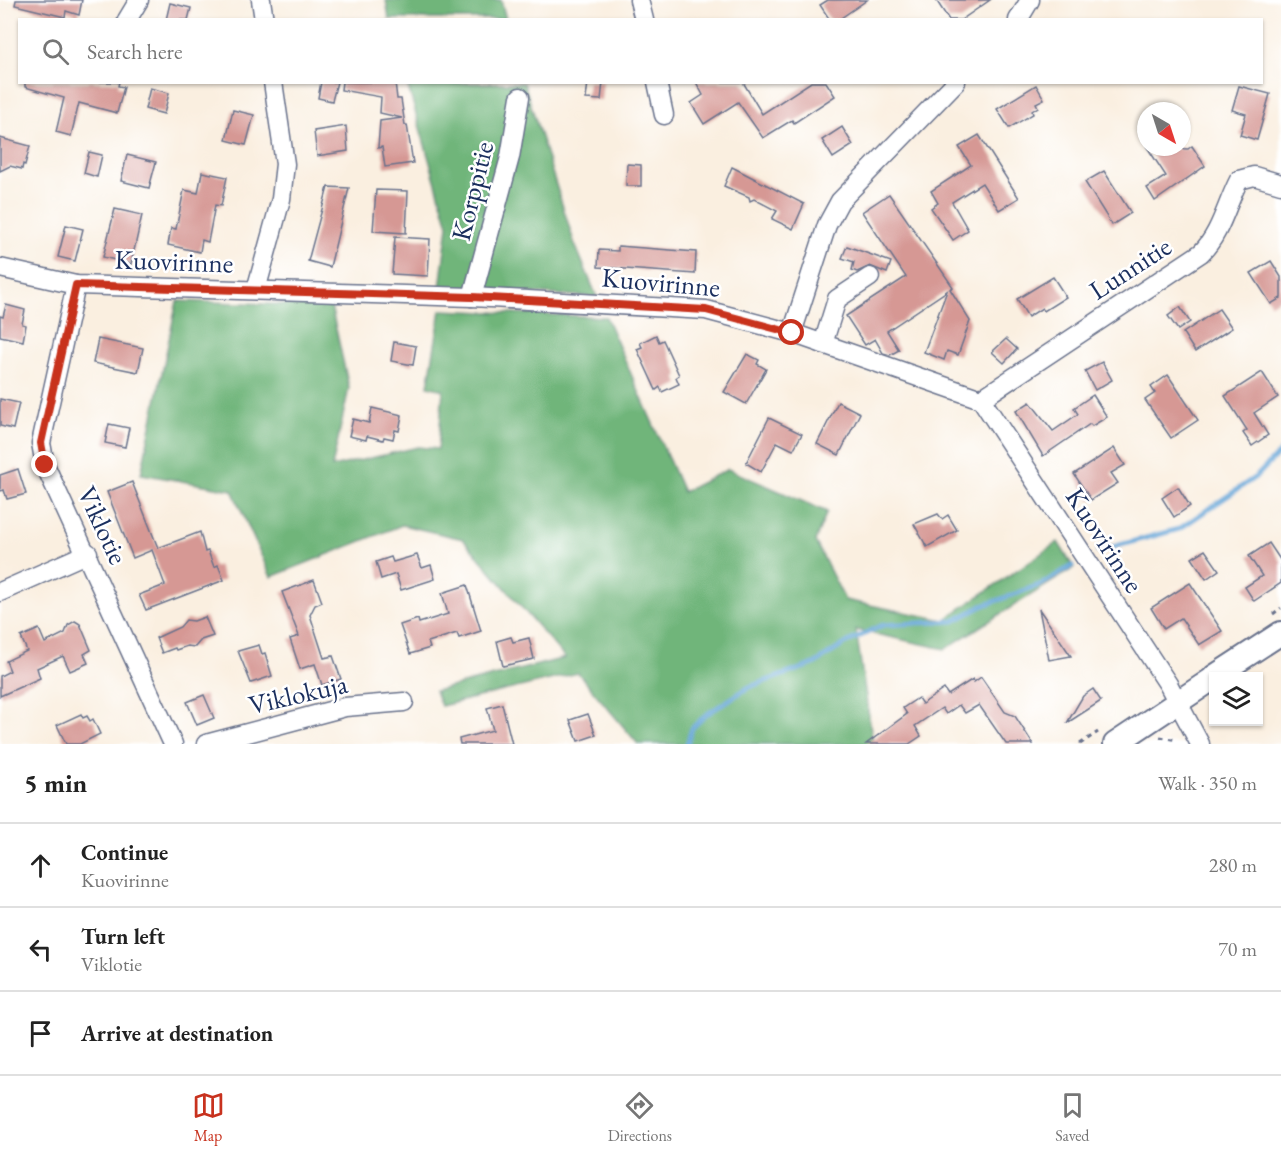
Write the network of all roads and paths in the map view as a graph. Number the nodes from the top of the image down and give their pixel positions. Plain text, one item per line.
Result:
1 (139, 0) edge
2 (261, 0) edge
3 (639, 0) edge
4 (1030, 0) edge
5 (128, 18) edge
6 (264, 18) edge
7 (644, 18) edge
8 (1019, 18) edge
9 (273, 84) edge
10 (657, 84) edge
11 (954, 84) edge
12 (520, 97) dead end
13 (664, 115) dead end
14 (1281, 184) edge
15 (0, 268) edge
16 (870, 277) dead end
17 (76, 285) junction
18 (256, 290) junction
19 (472, 297) junction
20 (792, 333) junction
21 (823, 344) junction
22 (981, 399) junction
23 (88, 553) junction
24 (0, 592) edge
25 (1281, 633) edge
26 (1222, 672) edge
27 (1209, 680) edge
28 (404, 702) dead end
29 (1177, 702) junction
30 (1156, 737) dead end
31 (173, 744) edge
32 (206, 744) edge
33 (1115, 744) edge
34 (1181, 744) edge
35 (1200, 744) edge

1 - 5 street
2 - 6 street
3 - 7 street
4 - 8 street
9 - 18 street
10 - 13 street
11 - 20 street
12 - 19 street, Korppitie
14 - 22 street, Lunnitie
15 - 17 street, Kuovirinne
16 - 21 street
17 - 18 street, Kuovirinne
17 - 23 street, Viklotie
18 - 19 street, Kuovirinne
19 - 20 street, Kuovirinne
20 - 21 street, Kuovirinne
21 - 22 street, Kuovirinne
22 - 29 street, Kuovirinne
23 - 24 street
23 - 31 street, Viklotie
25 - 26 main road
27 - 29 main road
28 - 32 street, Viklokuja
29 - 33 main road
29 - 35 street
30 - 34 path

